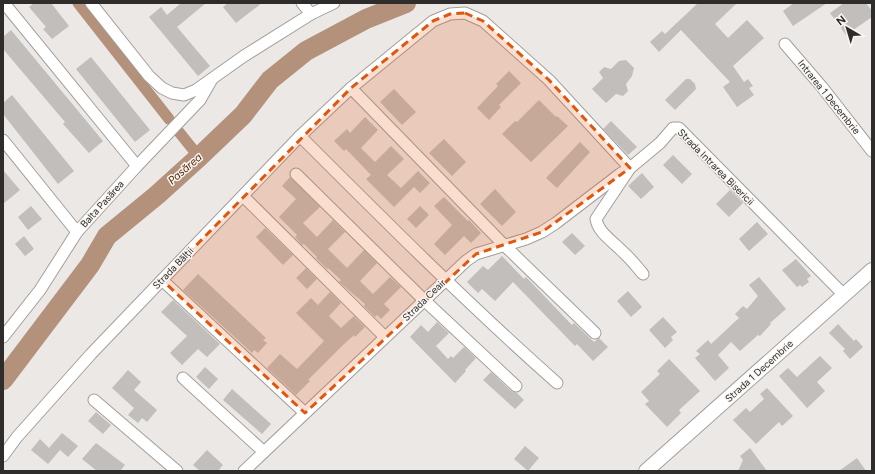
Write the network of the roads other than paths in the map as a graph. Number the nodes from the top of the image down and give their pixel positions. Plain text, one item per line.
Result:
1 (4, 3) edge
2 (92, 3) edge
3 (302, 3) edge
4 (334, 3) edge
5 (311, 14) junction
6 (786, 44) dead end
7 (212, 79) junction
8 (351, 88) junction
9 (300, 136) junction
10 (3, 140) edge
11 (872, 151) edge
12 (137, 166) junction
13 (630, 168) junction
14 (296, 174) dead end
15 (243, 196) junction
16 (77, 232) junction
17 (504, 245) junction
18 (872, 270) edge
19 (643, 274) dead end
20 (162, 280) junction
21 (445, 280) junction
22 (844, 295) junction
23 (424, 300) junction
24 (595, 333) dead end
25 (385, 337) junction
26 (3, 338) edge
27 (183, 378) dead end
28 (557, 383) dead end
29 (516, 386) dead end
30 (94, 400) dead end
31 (305, 413) junction
32 (264, 452) junction
33 (3, 456) edge
34 (178, 471) edge
35 (244, 471) edge
36 (646, 471) edge

1 - 12 street
2 - 7 street, Balta Pasărea
3 - 5 street
4 - 5 street, Balta Pasărea
5 - 7 street, Balta Pasărea
6 - 11 street, Intrarea 1 Decembrie
7 - 12 street, Balta Pasărea
8 - 9 street, Strada Bălții
8 - 13 street, Strada Bălții
8 - 17 street
9 - 15 street, Strada Bălții
9 - 21 street
10 - 16 street
12 - 16 street, Balta Pasărea
13 - 17 street, Strada Ceair
13 - 19 street, Strada Intrarea Bisericii
13 - 22 street, Strada Intrarea Bisericii
14 - 23 street
15 - 20 street, Strada Bălții
15 - 25 street
16 - 26 street, Balta Pasărea
17 - 21 street, Strada Ceair
17 - 24 street
18 - 22 main road, Strada 1 Decembrie
20 - 31 street
20 - 33 street, Strada Bălții
21 - 23 street, Strada Ceair
21 - 28 street
22 - 36 main road, Strada 1 Decembrie
23 - 25 street, Strada Ceair
23 - 29 street
25 - 31 street, Strada Ceair
27 - 32 street
30 - 34 street
31 - 32 street, Strada Ceair
32 - 35 street, Strada Ceair

